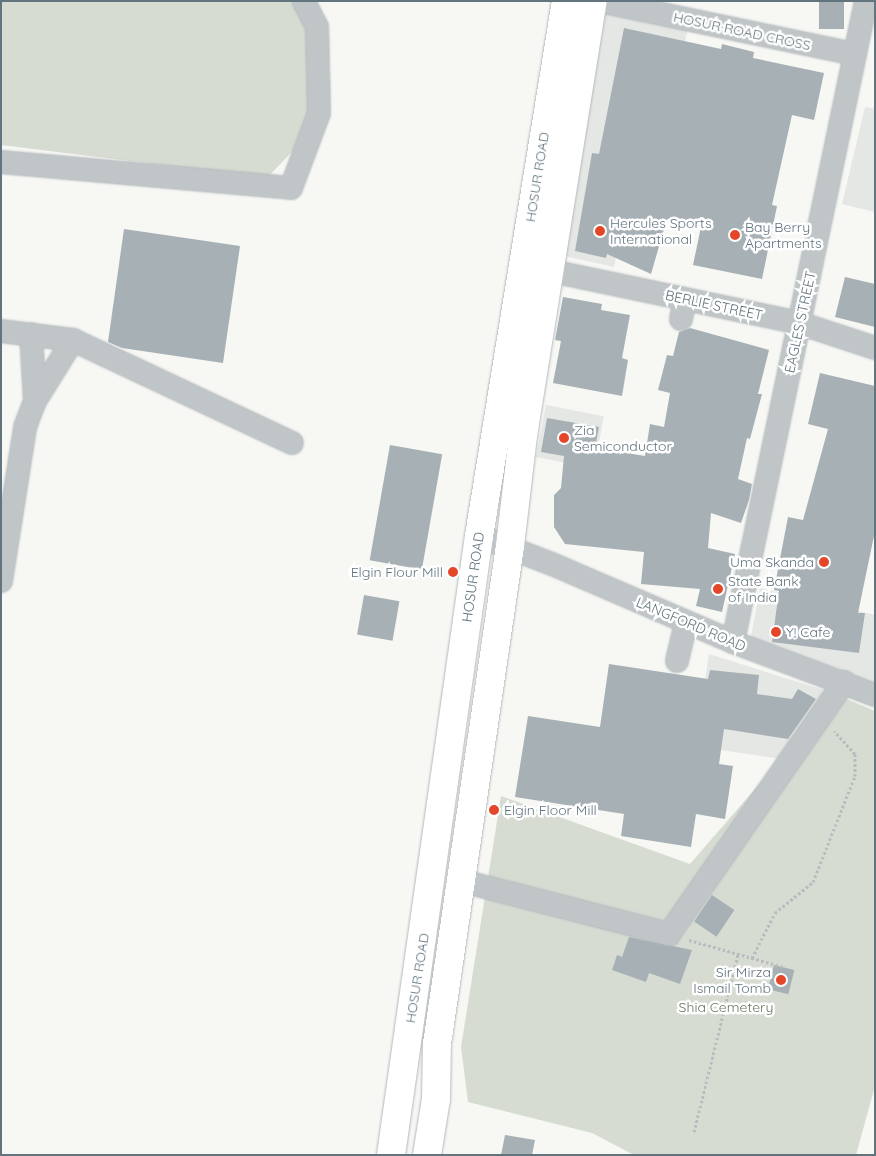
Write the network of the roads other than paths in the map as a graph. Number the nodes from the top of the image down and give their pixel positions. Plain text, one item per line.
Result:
1 (304, 1) edge
2 (566, 1) edge
3 (593, 1) edge
4 (599, 1) edge
5 (866, 1) edge
6 (855, 54) junction
7 (1, 162) edge
8 (551, 271) junction
9 (799, 323) junction
10 (1, 331) edge
11 (31, 334) junction
12 (73, 340) junction
13 (875, 348) edge
14 (35, 401) junction
15 (292, 443) dead end
16 (478, 536) junction
17 (510, 546) junction
18 (1, 581) edge
19 (686, 622) junction
20 (733, 642) junction
21 (677, 661) dead end
22 (844, 682) junction
23 (875, 695) edge
24 (462, 881) junction
25 (391, 1155) edge
26 (427, 1155) edge

1 - 7 street
2 - 16 main road, HOSUR ROAD
3 - 8 main road, HOSUR ROAD
4 - 6 street, HOSUR ROAD CROSS
5 - 6 street, EAGLES STREET
6 - 9 street, EAGLES STREET
8 - 9 street, BERLIE STREET
8 - 17 main road, HOSUR ROAD
9 - 13 street, BERLIE STREET
9 - 20 street, EAGLES STREET
10 - 11 street
11 - 12 street
11 - 14 street
12 - 14 street
12 - 15 street
14 - 18 street
16 - 17 street, LANGFORD ROAD
16 - 25 main road, HOSUR ROAD
17 - 19 street, LANGFORD ROAD
17 - 24 main road, HOSUR ROAD
19 - 20 street, LANGFORD ROAD
19 - 21 street
20 - 22 street, LANGFORD ROAD
22 - 23 street, LANGFORD ROAD
22 - 24 street
24 - 26 main road, HOSUR ROAD

